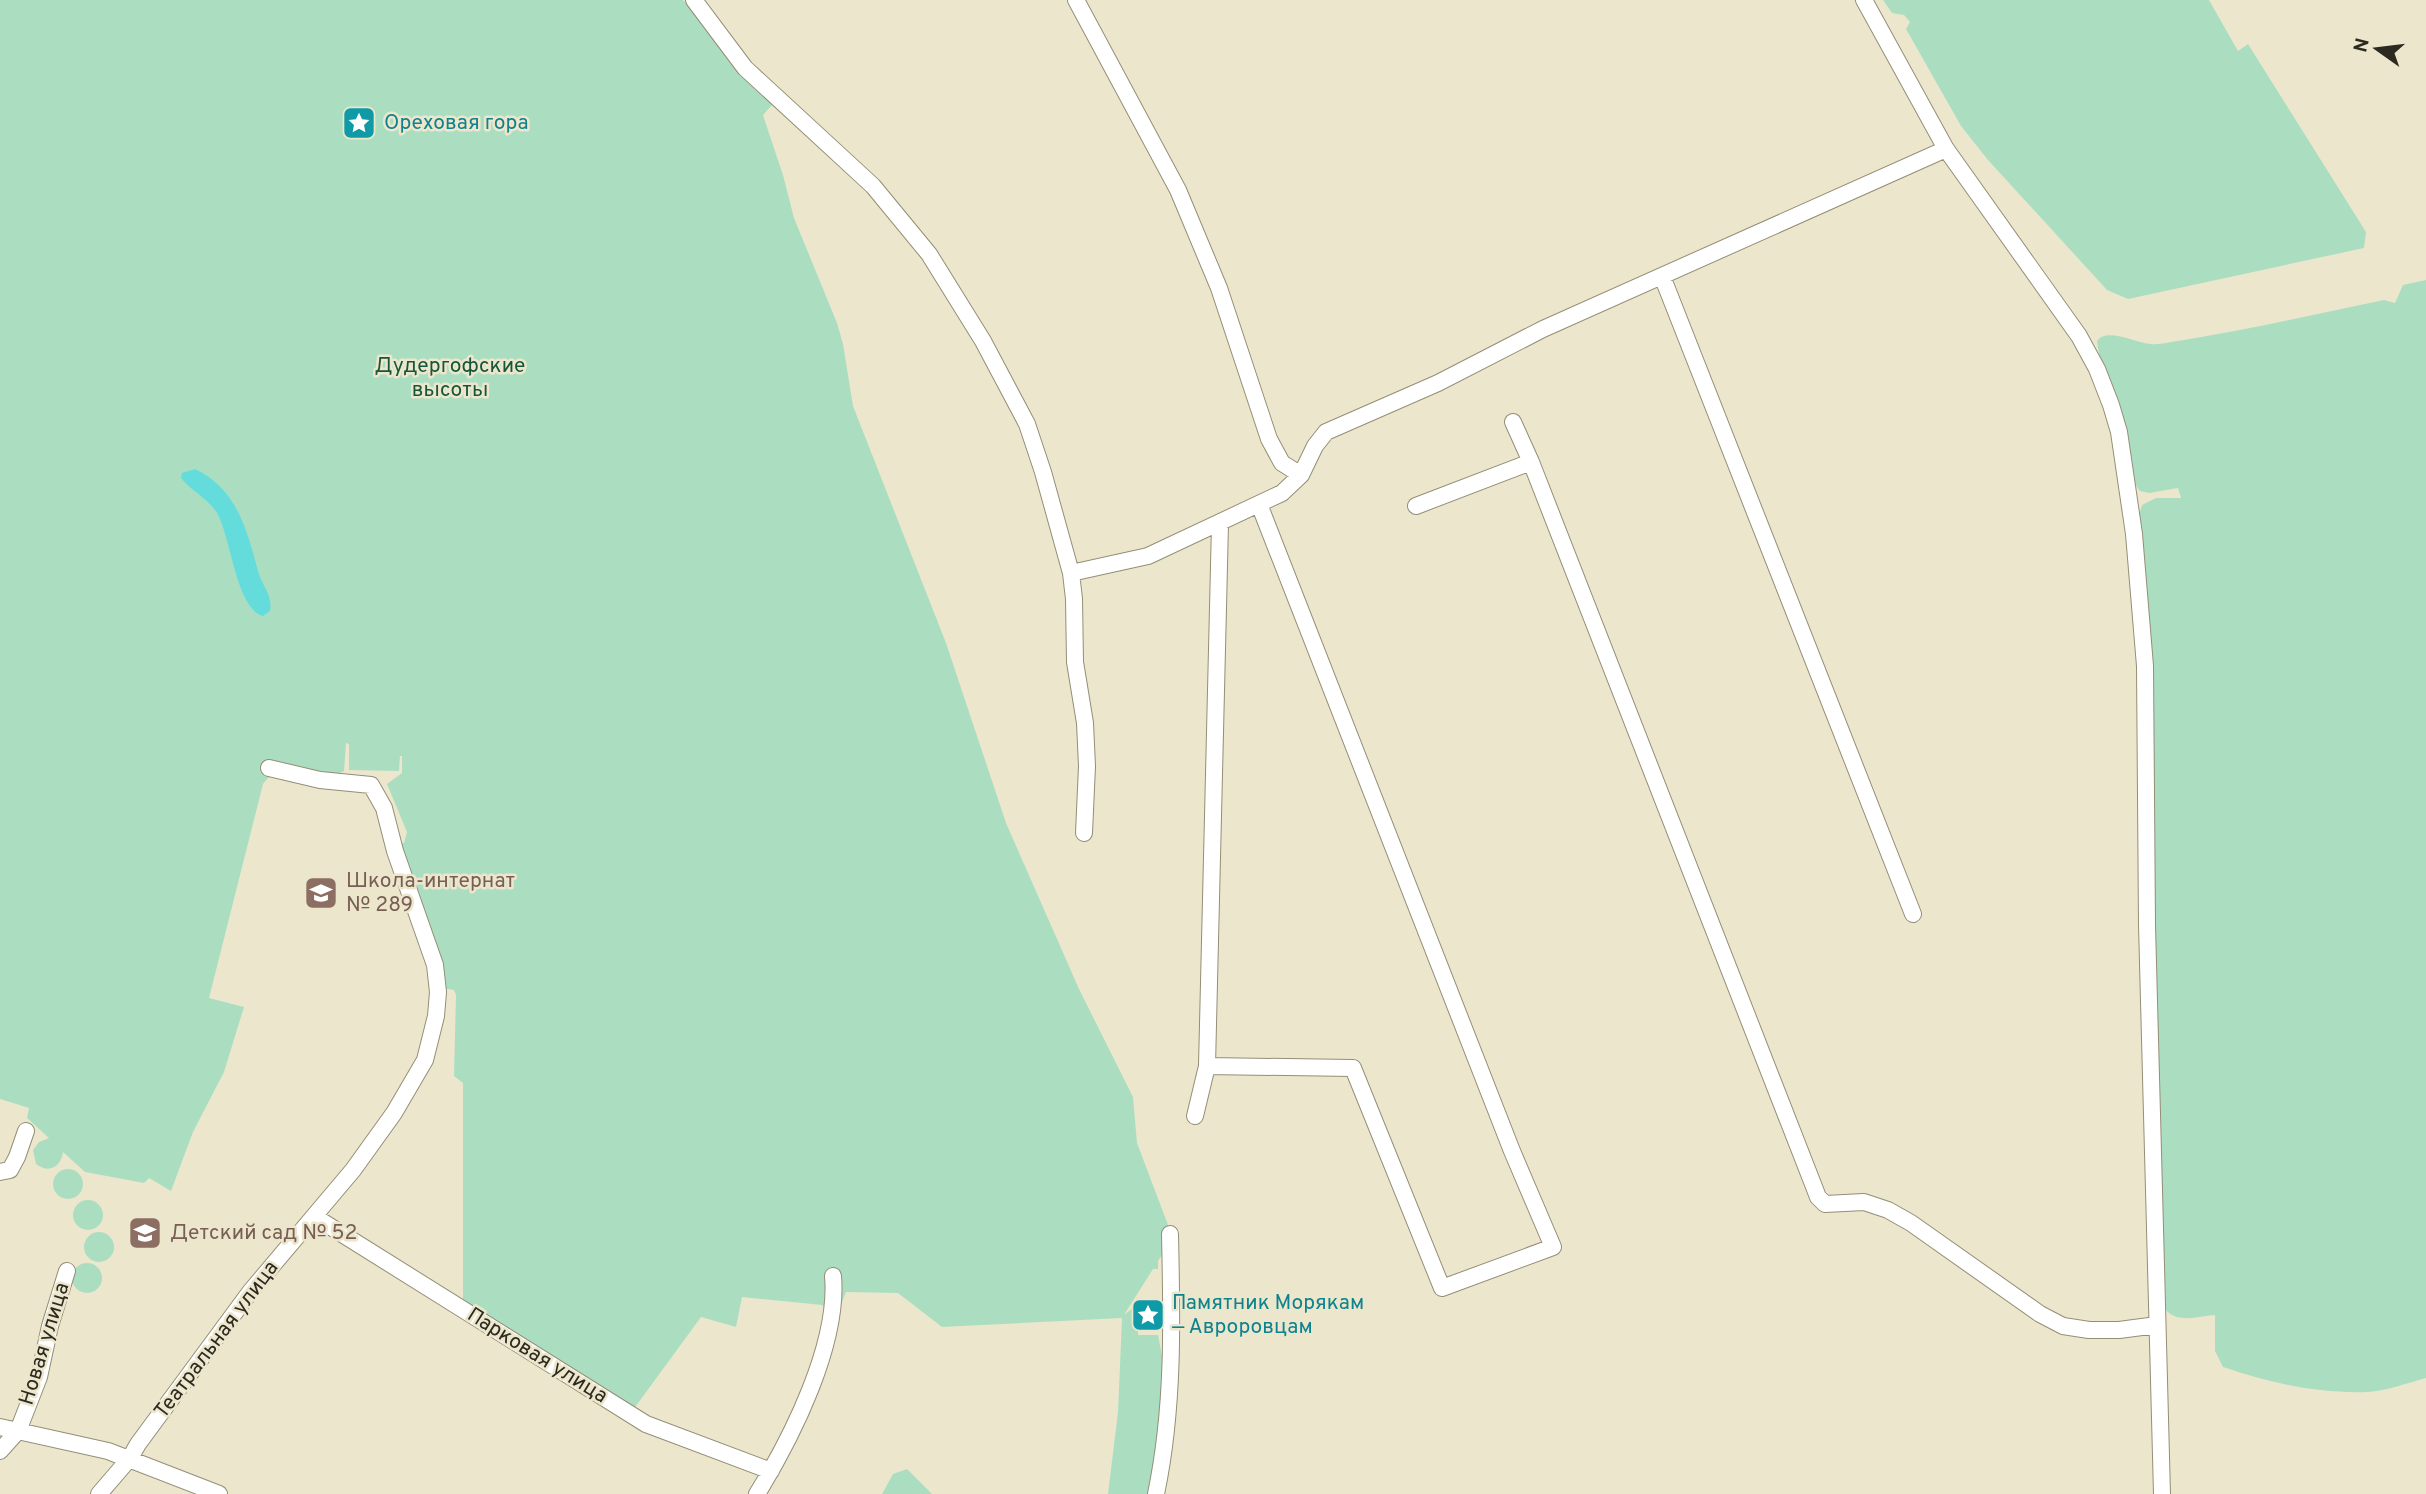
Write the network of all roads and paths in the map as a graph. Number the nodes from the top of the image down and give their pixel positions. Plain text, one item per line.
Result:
1 (694, 0) edge
2 (1076, 0) edge
3 (1864, 0) edge
4 (1946, 149) junction
5 (1662, 276) junction
6 (1513, 422) dead end
7 (1531, 462) junction
8 (1301, 475) junction
9 (1259, 504) junction
10 (1416, 506) dead end
11 (1220, 524) junction
12 (1071, 573) junction
13 (269, 768) dead end
14 (1084, 833) dead end
15 (1913, 914) dead end
16 (1207, 1066) junction
17 (1195, 1116) dead end
18 (26, 1131) dead end
19 (0, 1172) edge
20 (315, 1217) junction
21 (1170, 1234) dead end
22 (67, 1271) dead end
23 (833, 1276) dead end
24 (2157, 1325) junction
25 (0, 1427) edge
26 (18, 1431) junction
27 (0, 1451) edge
28 (130, 1458) junction
29 (771, 1471) junction
30 (211, 1493) edge
31 (99, 1494) edge
32 (757, 1494) edge
33 (1156, 1494) edge
34 (2162, 1494) edge

1 - 12 street
2 - 8 street
3 - 4 street
4 - 5 street
4 - 24 street
5 - 8 street
5 - 15 street
6 - 7 street
7 - 10 street
7 - 24 street
8 - 9 street
9 - 11 street
9 - 16 street
11 - 12 street
11 - 16 street
12 - 14 street
13 - 20 street, Театральная улица
16 - 17 street
18 - 19 street
20 - 28 street, Театральная улица
20 - 29 street, Парковая улица
21 - 33 street
22 - 26 street, Новая улица
23 - 29 street
24 - 34 street
25 - 26 street
26 - 27 street, Новая улица
26 - 28 street
28 - 30 street
28 - 31 street, Театральная улица
29 - 32 street

